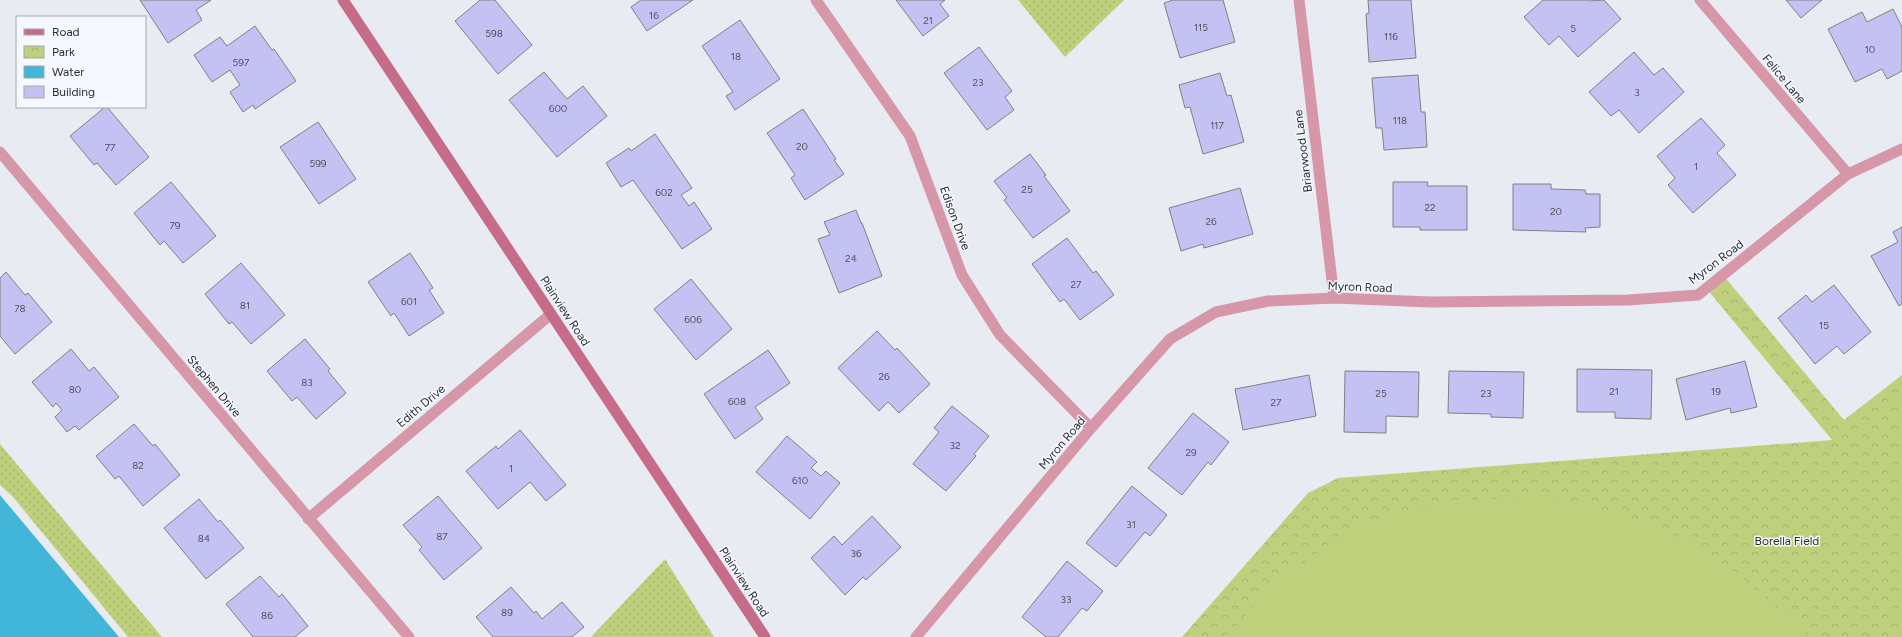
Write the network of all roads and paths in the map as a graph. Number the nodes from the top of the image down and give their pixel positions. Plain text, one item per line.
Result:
1 (343, 0) edge
2 (816, 0) edge
3 (1299, 0) edge
4 (1700, 0) edge
5 (1902, 150) edge
6 (0, 152) edge
7 (1848, 174) junction
8 (1334, 298) junction
9 (551, 314) junction
10 (1091, 428) junction
11 (308, 519) junction
12 (409, 637) edge
13 (765, 637) edge
14 (916, 637) edge

1 - 9 main road, Plainview Road
2 - 10 street, Edison Drive
3 - 8 street, Briarwood Lane
4 - 7 street, Felice Lane
5 - 7 street, Myron Road
6 - 11 street, Stephen Drive
7 - 8 street, Myron Road
8 - 10 street, Myron Road
9 - 11 street, Edith Drive
9 - 13 main road, Plainview Road
10 - 14 street, Myron Road
11 - 12 street, Stephen Drive

